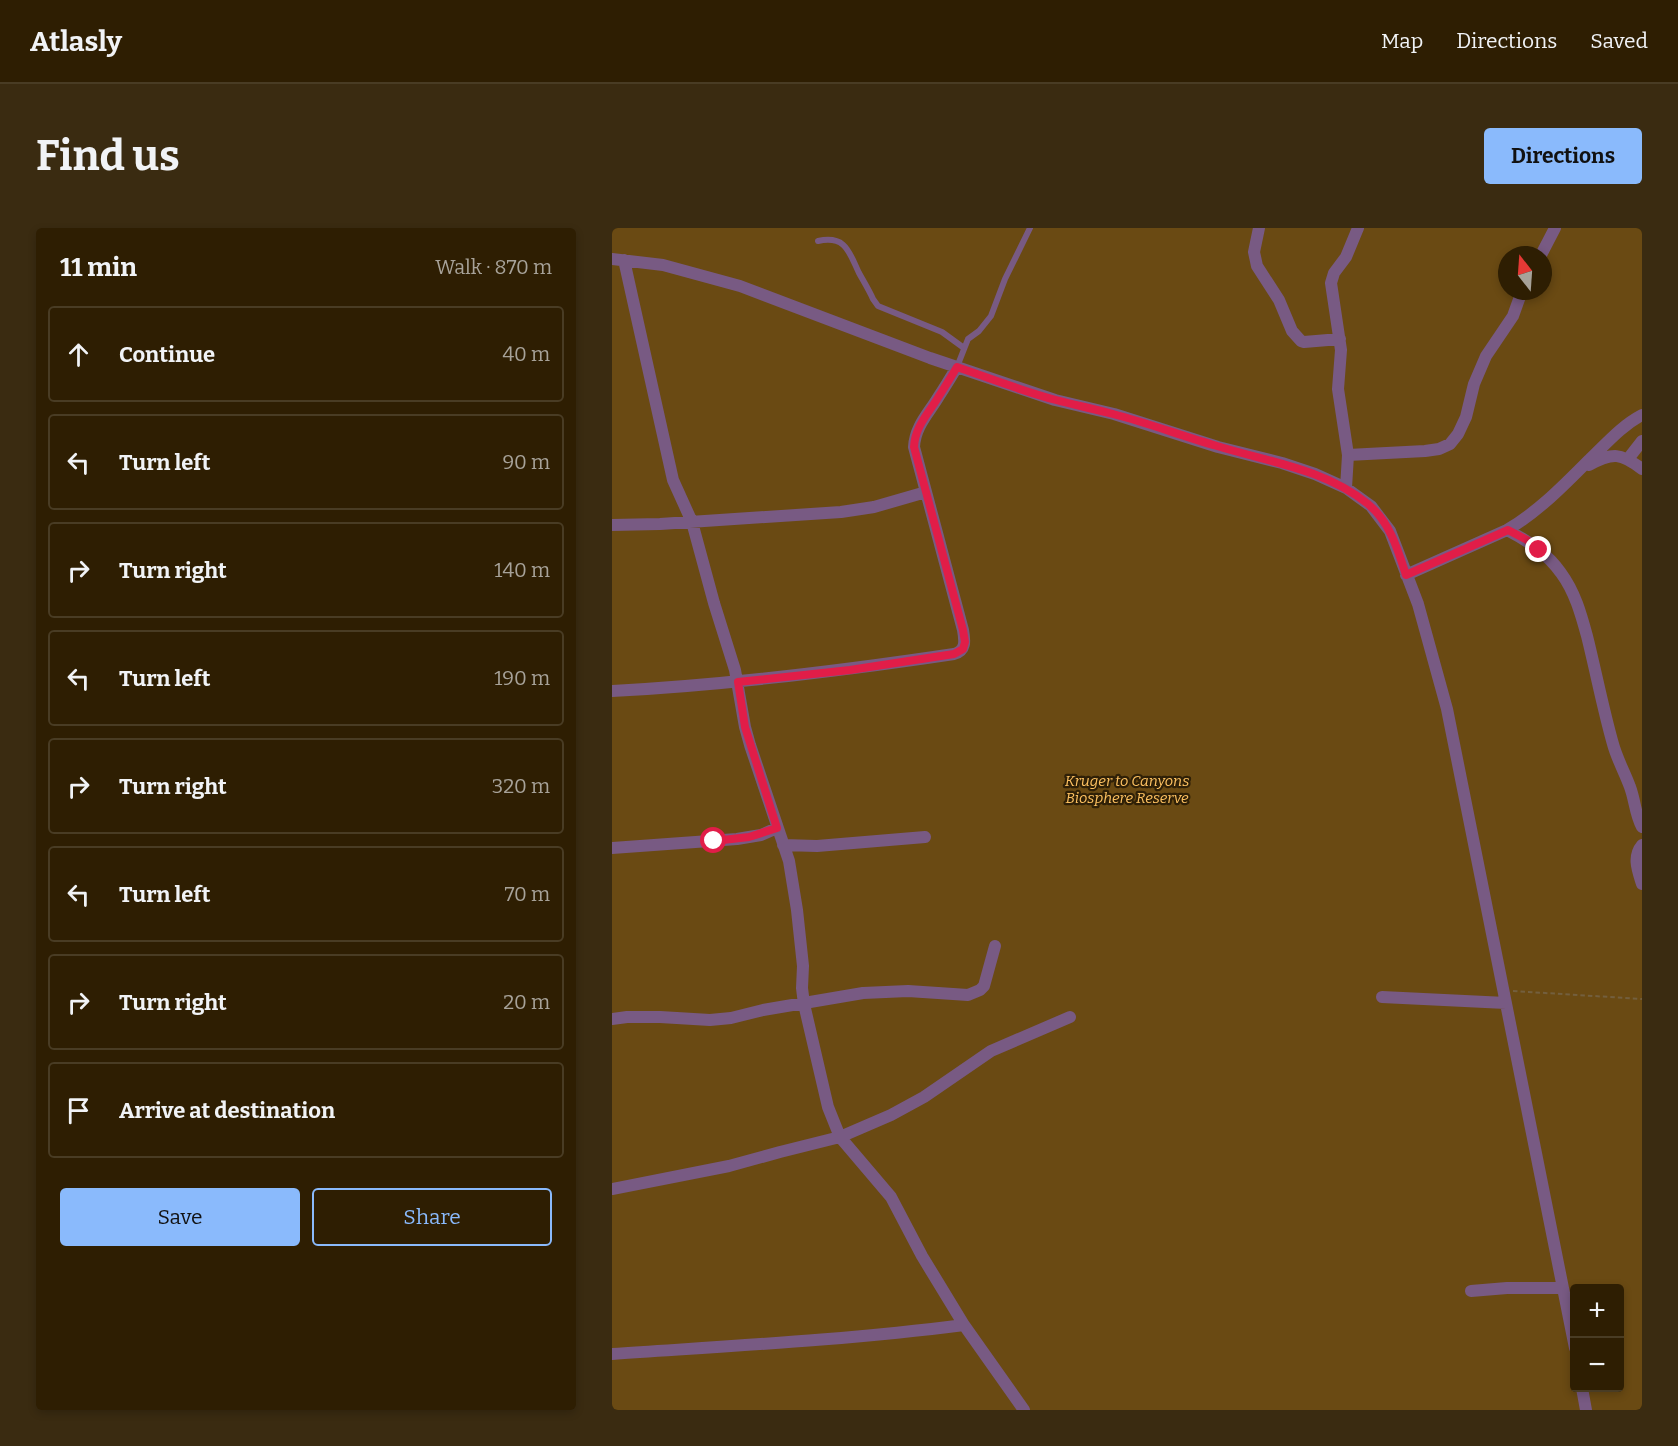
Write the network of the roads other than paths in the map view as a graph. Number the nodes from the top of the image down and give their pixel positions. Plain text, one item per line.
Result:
1 (1030, 228) edge
2 (1259, 228) edge
3 (1358, 228) edge
4 (1555, 228) edge
5 (818, 241) dead end
6 (1546, 246) edge
7 (618, 259) edge
8 (1519, 300) edge
9 (1340, 339) junction
10 (964, 348) junction
11 (957, 367) junction
12 (1642, 415) edge
13 (1642, 441) edge
14 (1348, 455) junction
15 (1628, 459) junction
16 (1642, 469) edge
17 (1579, 471) junction
18 (1346, 488) junction
19 (926, 492) junction
20 (692, 522) junction
21 (612, 525) edge
22 (1508, 530) junction
23 (1406, 575) junction
24 (738, 682) junction
25 (612, 691) edge
26 (1642, 827) edge
27 (777, 828) junction
28 (925, 837) dead end
29 (783, 845) junction
30 (1642, 845) edge
31 (612, 848) edge
32 (1642, 884) edge
33 (995, 946) dead end
34 (1382, 997) dead end
35 (804, 1004) junction
36 (1506, 1004) junction
37 (1070, 1017) dead end
38 (612, 1019) edge
39 (840, 1137) junction
40 (612, 1189) edge
41 (1563, 1288) junction
42 (1471, 1291) dead end
43 (964, 1325) junction
44 (1573, 1338) edge
45 (612, 1354) edge
46 (1583, 1392) edge
47 (1024, 1410) edge
48 (1586, 1410) edge

1 - 10 lane
2 - 9 street
3 - 9 street
4 - 6 street
5 - 10 lane
7 - 11 street
7 - 20 street
8 - 14 street
9 - 14 street
10 - 11 lane
11 - 18 street
11 - 19 street
12 - 17 street
13 - 15 street
14 - 18 street
15 - 16 street
15 - 17 street
17 - 22 street
18 - 23 street
19 - 20 street
19 - 24 street
20 - 21 street
20 - 24 street
22 - 23 street
22 - 26 street
23 - 36 street
24 - 25 street
24 - 27 street
27 - 29 street
27 - 31 street
28 - 29 street
29 - 35 street
30 - 32 street
33 - 35 street
34 - 36 street
35 - 38 street
35 - 39 street
36 - 41 street
37 - 39 street
39 - 40 street
39 - 43 street
41 - 42 street
41 - 44 street
43 - 45 street
43 - 47 street
46 - 48 street

